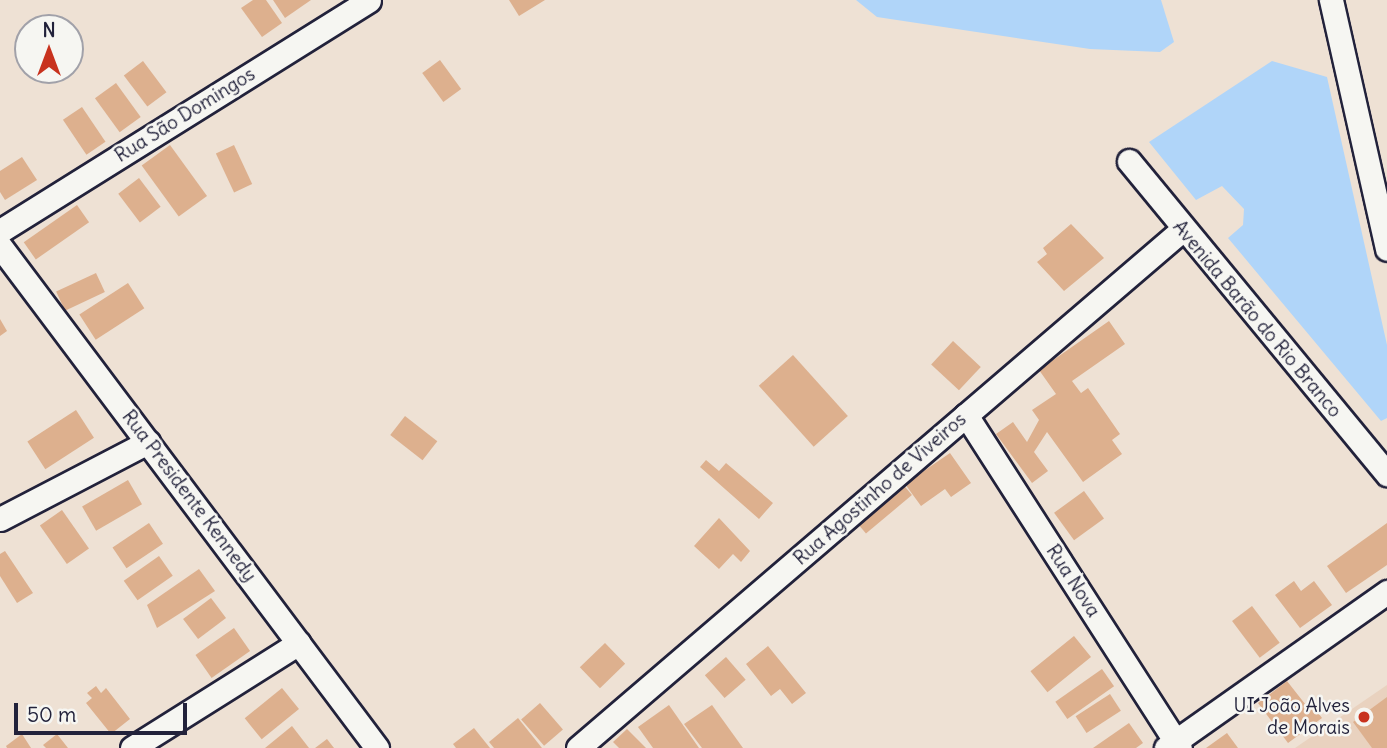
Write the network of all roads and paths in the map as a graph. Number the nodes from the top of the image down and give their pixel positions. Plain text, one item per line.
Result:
1 (369, 0) edge
2 (1336, 5) edge
3 (1129, 161) dead end
4 (1182, 230) junction
5 (0, 231) edge
6 (0, 246) edge
7 (1387, 249) edge
8 (966, 415) junction
9 (148, 442) junction
10 (1387, 474) edge
11 (0, 519) edge
12 (1387, 592) edge
13 (299, 643) junction
14 (1174, 746) edge
15 (132, 748) edge
16 (377, 748) edge
17 (578, 748) edge

1 - 5 street, Rua São Domingos
2 - 7 street
3 - 4 street, Avenida Barão do Rio Branco
4 - 8 street, Rua Agostinho de Viveiros
4 - 10 street, Avenida Barão do Rio Branco
6 - 9 street, Rua Presidente Kennedy
8 - 14 street, Rua Nova
8 - 17 street, Rua Agostinho de Viveiros
9 - 11 street
9 - 13 street, Rua Presidente Kennedy
12 - 14 street
13 - 15 street
13 - 16 street, Rua Presidente Kennedy

